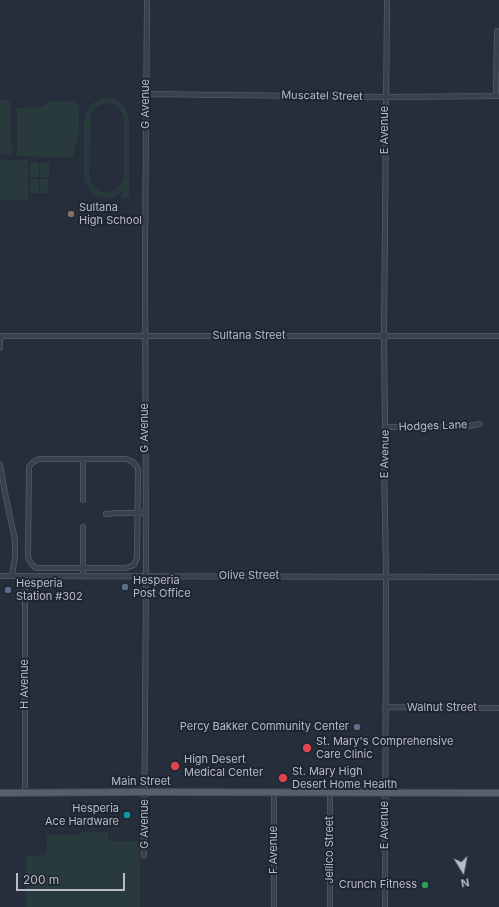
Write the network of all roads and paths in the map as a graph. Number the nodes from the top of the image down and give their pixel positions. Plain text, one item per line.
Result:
1 (147, 0) edge
2 (387, 0) edge
3 (497, 31) dead end
4 (146, 94) junction
5 (498, 96) edge
6 (385, 97) junction
7 (384, 335) junction
8 (0, 336) edge
9 (499, 336) edge
10 (146, 337) junction
11 (0, 348) edge
12 (480, 424) dead end
13 (386, 427) junction
14 (83, 459) junction
15 (0, 464) edge
16 (83, 500) dead end
17 (138, 513) junction
18 (145, 513) junction
19 (106, 514) dead end
20 (83, 527) dead end
21 (83, 568) junction
22 (0, 576) edge
23 (12, 576) junction
24 (25, 576) junction
25 (83, 576) junction
26 (146, 576) junction
27 (386, 576) junction
28 (499, 576) edge
29 (385, 707) junction
30 (499, 708) edge
31 (145, 792) junction
32 (274, 792) junction
33 (0, 793) edge
34 (25, 793) junction
35 (330, 793) junction
36 (386, 793) junction
37 (499, 793) edge
38 (144, 856) dead end
39 (274, 907) edge
40 (330, 907) edge
41 (384, 907) edge

1 - 4 street, G Avenue
2 - 6 street, E Avenue
3 - 5 street
4 - 6 street, Muscatel Street
4 - 10 street, G Avenue
5 - 6 street, Muscatel Street
6 - 7 street, E Avenue
7 - 9 street, Sultana Street
7 - 10 street, Sultana Street
7 - 13 street, E Avenue
8 - 10 street, Sultana Street
8 - 11 street
10 - 18 street, G Avenue
12 - 13 street, Hodges Lane
13 - 27 street, E Avenue
14 - 16 street
14 - 17 street
14 - 21 street
15 - 23 street
17 - 18 street
17 - 19 street
17 - 21 street
18 - 26 street, G Avenue
20 - 21 street
21 - 25 street
22 - 23 street, Olive Street
23 - 24 street, Olive Street
24 - 25 street, Olive Street
24 - 34 street, H Avenue
25 - 26 street, Olive Street
26 - 27 street, Olive Street
26 - 31 street, G Avenue
27 - 28 street, Olive Street
27 - 29 street, E Avenue
29 - 30 street, Walnut Street
29 - 36 street, E Avenue
31 - 32 main road, Main Street
31 - 34 main road, Main Street
31 - 38 street, G Avenue
32 - 35 main road, Main Street
32 - 39 street, F Avenue
33 - 34 main road, Main Street
35 - 36 main road, Main Street
35 - 40 street, Jellico Street
36 - 37 main road, Main Street
36 - 41 street, E Avenue

